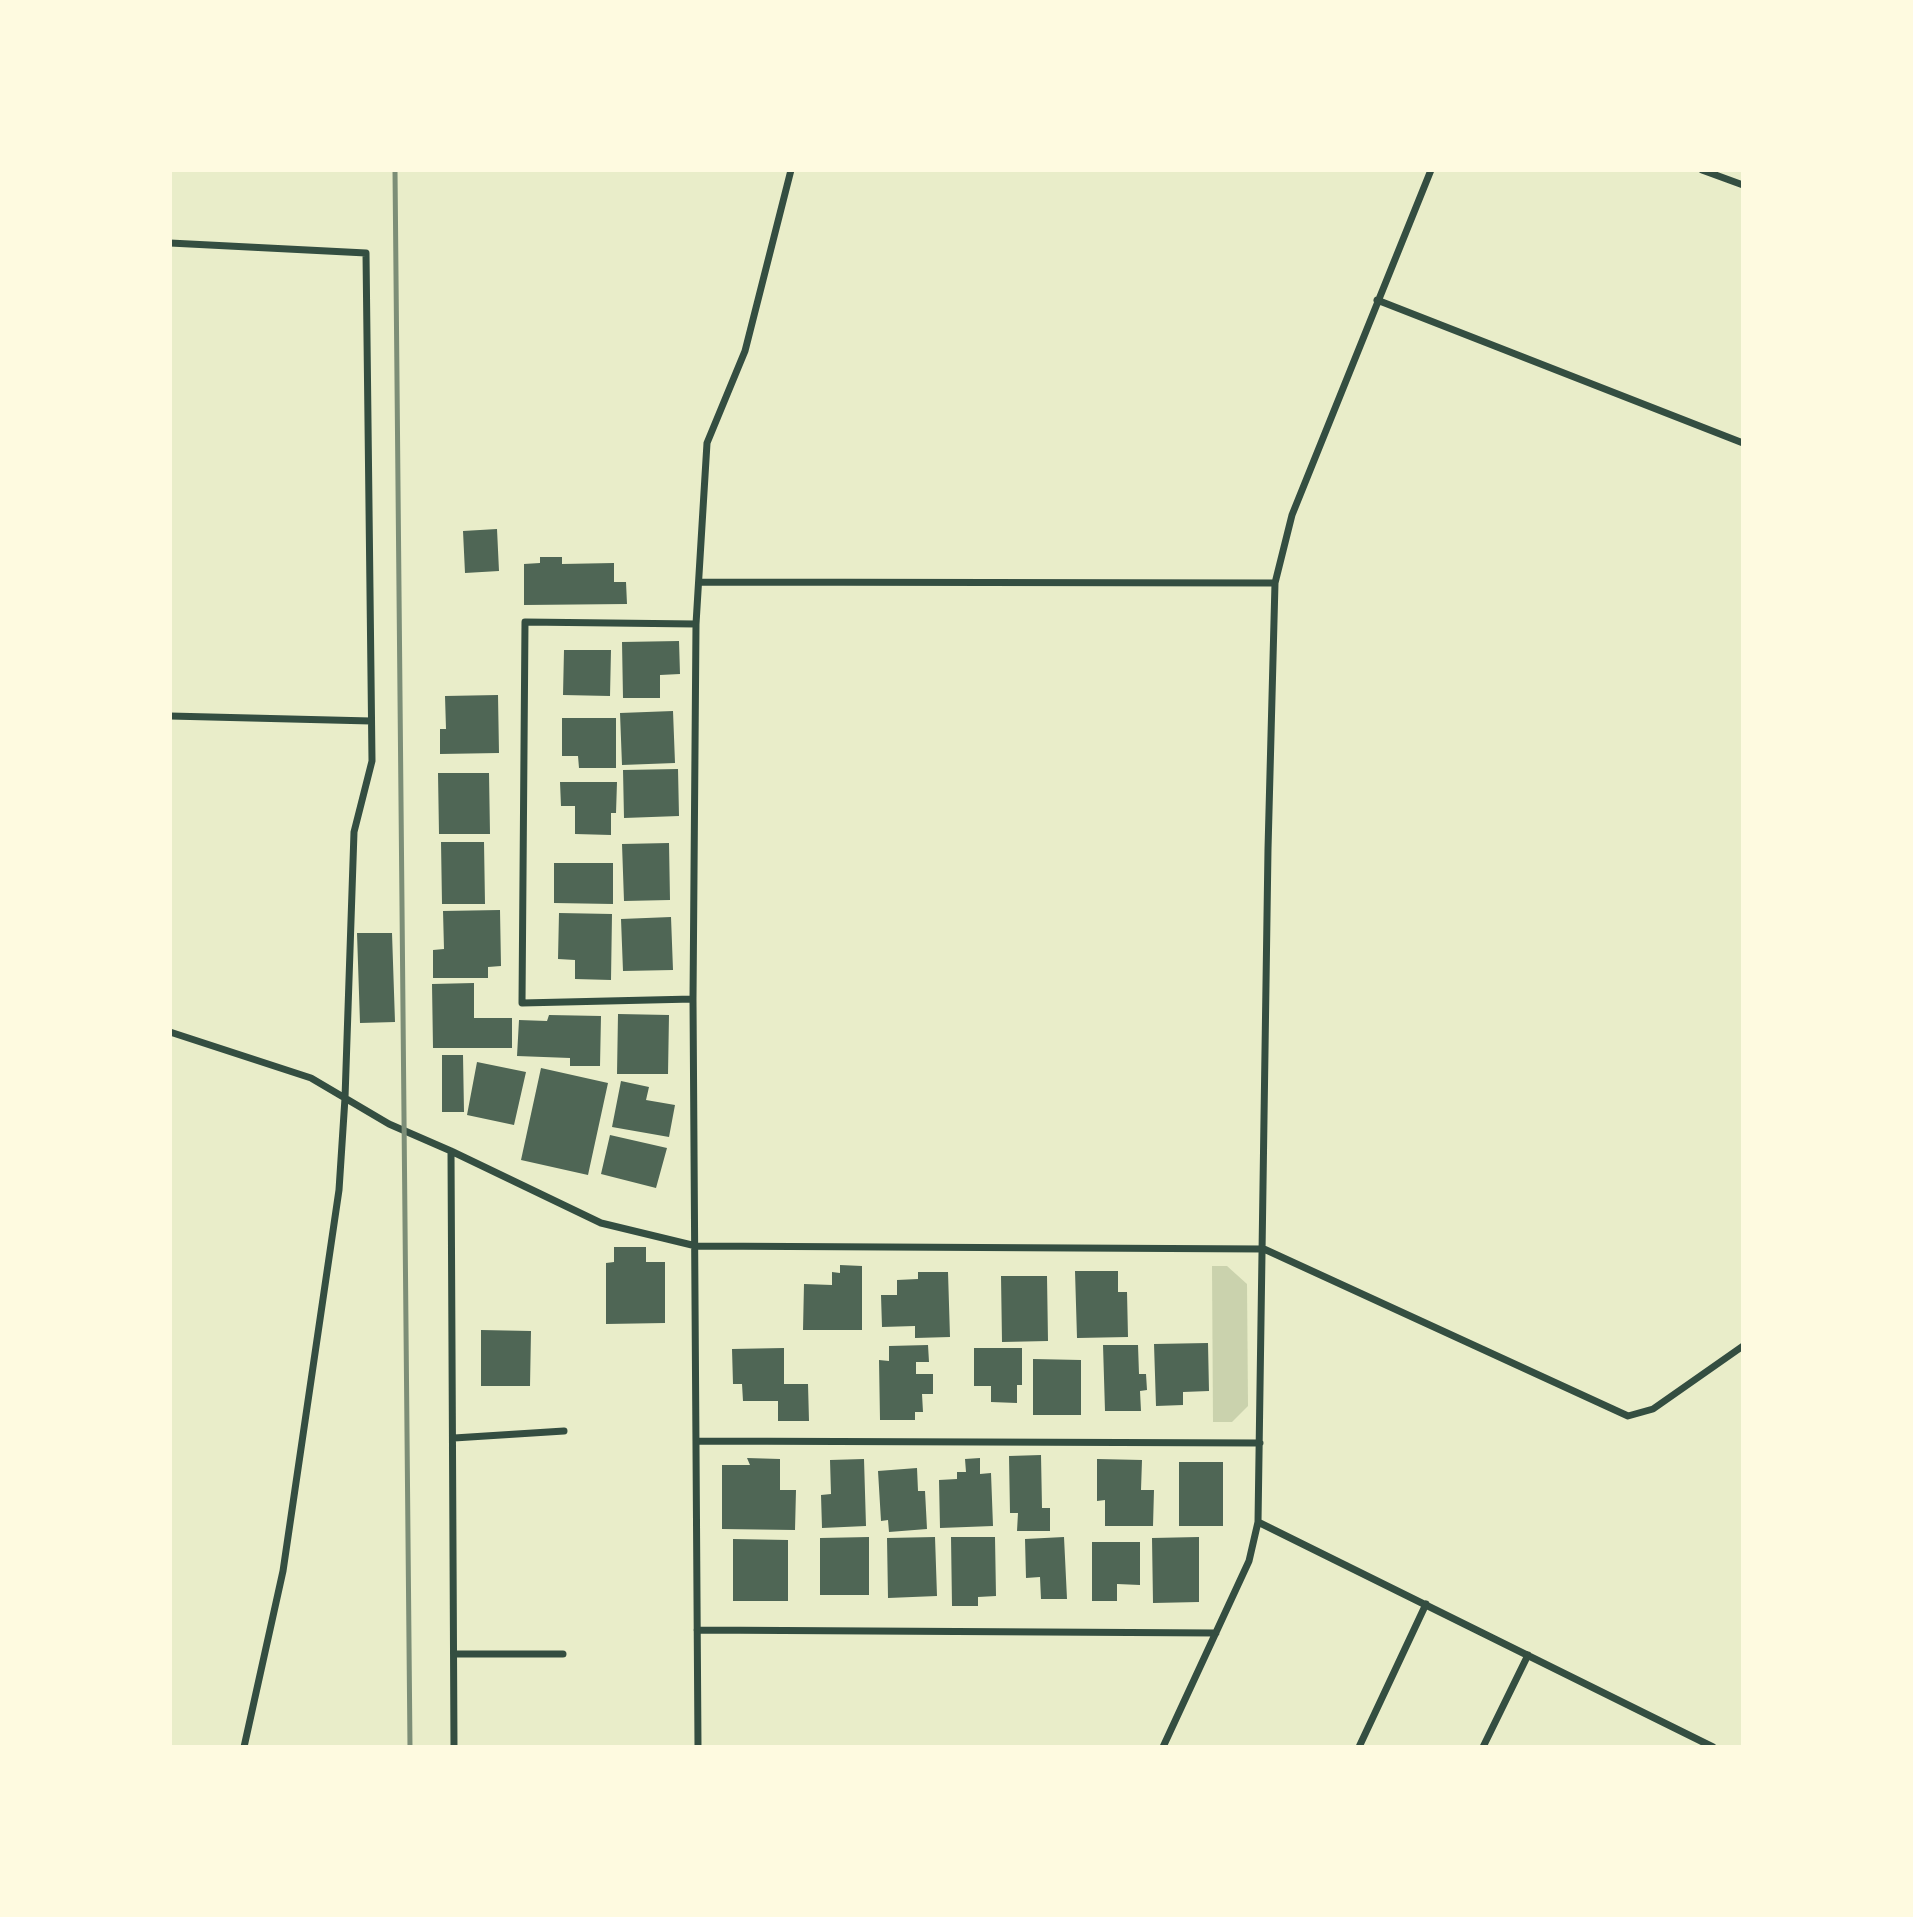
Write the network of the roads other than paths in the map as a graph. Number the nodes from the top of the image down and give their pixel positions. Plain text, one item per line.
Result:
1 (791, 170) edge
2 (1432, 170) edge
3 (1702, 170) edge
4 (1743, 185) edge
5 (170, 243) edge
6 (1377, 300) junction
7 (1743, 443) edge
8 (700, 582) junction
9 (1275, 583) junction
10 (696, 624) junction
11 (170, 716) edge
12 (371, 721) junction
13 (693, 999) junction
14 (170, 1032) edge
15 (345, 1098) junction
16 (451, 1151) junction
17 (696, 1246) junction
18 (1264, 1249) junction
19 (1743, 1346) edge
20 (564, 1431) dead end
21 (454, 1438) junction
22 (696, 1441) junction
23 (1261, 1443) junction
24 (1258, 1522) junction
25 (1426, 1604) junction
26 (697, 1630) junction
27 (1216, 1633) junction
28 (454, 1654) junction
29 (563, 1654) dead end
30 (1528, 1655) junction
31 (244, 1747) edge
32 (454, 1747) edge
33 (698, 1747) edge
34 (1163, 1747) edge
35 (1359, 1747) edge
36 (1483, 1747) edge
37 (1713, 1747) edge

1 - 8 street
2 - 6 street
3 - 4 street
5 - 12 street
6 - 7 street
6 - 9 street
8 - 9 street
8 - 10 street
9 - 18 street
10 - 13 street
10 - 13 street
11 - 12 street
12 - 15 street
13 - 17 street
14 - 15 street
15 - 16 street
15 - 31 street
16 - 17 street
16 - 21 street
17 - 18 street
17 - 22 street
18 - 19 street
18 - 23 street
20 - 21 street
21 - 28 street
22 - 23 street
22 - 26 street
23 - 24 street
24 - 25 street
24 - 27 street
25 - 30 street
25 - 35 street
26 - 27 street
26 - 33 street
27 - 34 street
28 - 29 street
28 - 32 street
30 - 36 street
30 - 37 street

